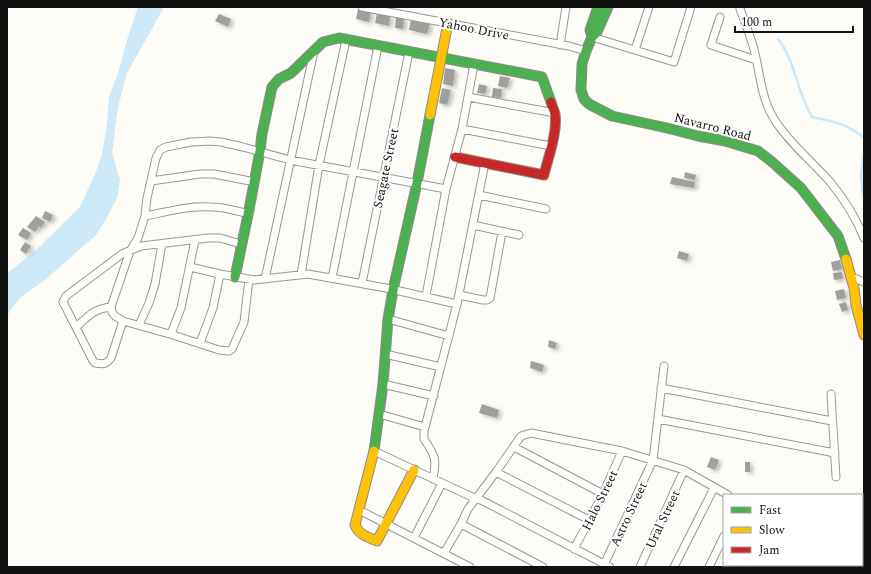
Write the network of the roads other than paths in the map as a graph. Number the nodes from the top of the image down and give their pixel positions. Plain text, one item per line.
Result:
1 (362, 7) edge
2 (566, 7) edge
3 (598, 7) edge
4 (608, 7) edge
5 (649, 7) edge
6 (691, 7) edge
7 (740, 9) dead end
8 (720, 17) dead end
9 (448, 23) junction
10 (592, 37) junction
11 (346, 40) junction
12 (560, 45) junction
13 (378, 46) junction
14 (635, 50) junction
15 (314, 51) junction
16 (586, 51) junction
17 (409, 52) junction
18 (441, 58) junction
19 (756, 60) junction
20 (474, 64) junction
21 (468, 97) junction
22 (555, 113) junction
23 (462, 129) junction
24 (551, 146) junction
25 (260, 152) junction
26 (455, 157) junction
27 (290, 160) junction
28 (485, 163) junction
29 (319, 165) junction
30 (353, 171) junction
31 (383, 177) junction
32 (151, 181) junction
33 (255, 182) junction
34 (416, 183) junction
35 (446, 189) junction
36 (479, 195) junction
37 (546, 209) dead end
38 (248, 214) junction
39 (145, 216) junction
40 (473, 225) junction
41 (502, 232) junction
42 (519, 235) dead end
43 (864, 238) edge
44 (195, 240) junction
45 (162, 244) junction
46 (242, 244) junction
47 (130, 251) junction
48 (190, 267) junction
49 (220, 274) junction
50 (301, 275) junction
51 (235, 277) junction
52 (851, 277) junction
53 (332, 278) junction
54 (250, 279) junction
55 (265, 279) junction
56 (864, 282) edge
57 (362, 284) junction
58 (393, 290) junction
59 (459, 295) junction
60 (426, 296) junction
61 (457, 304) junction
62 (111, 307) junction
63 (388, 319) junction
64 (123, 321) junction
65 (139, 326) junction
66 (76, 327) junction
67 (171, 334) junction
68 (864, 335) edge
69 (449, 336) junction
70 (200, 343) junction
71 (385, 354) junction
72 (664, 366) dead end
73 (441, 367) junction
74 (383, 384) junction
75 (661, 388) junction
76 (831, 394) dead end
77 (434, 396) junction
78 (379, 414) junction
79 (658, 419) junction
80 (832, 421) junction
81 (425, 427) junction
82 (514, 447) junction
83 (374, 451) junction
84 (622, 451) junction
85 (835, 452) junction
86 (653, 460) junction
87 (414, 470) junction
88 (684, 470) junction
89 (496, 472) junction
90 (836, 477) dead end
91 (433, 479) junction
92 (442, 483) junction
93 (714, 488) junction
94 (603, 494) junction
95 (726, 494) edge
96 (477, 498) junction
97 (359, 510) junction
98 (589, 520) junction
99 (386, 524) junction
100 (460, 524) junction
101 (414, 538) junction
102 (723, 538) edge
103 (574, 548) junction
104 (444, 553) junction
105 (605, 566) edge
106 (470, 567) edge
107 (543, 567) edge
108 (640, 567) edge
109 (674, 567) edge
110 (709, 567) edge

1 - 9 street, Yahoo Drive
2 - 12 street
3 - 10 street
4 - 10 street
5 - 14 street
6 - 14 street
7 - 19 street
8 - 19 street
9 - 12 street, Yahoo Drive
9 - 18 street
10 - 14 street
10 - 16 street, Navarro Road
11 - 13 street
11 - 15 street
11 - 29 street
12 - 16 street, Yahoo Drive
13 - 17 street
13 - 30 street
15 - 25 street
15 - 27 street
16 - 52 street, Navarro Road
17 - 18 street
17 - 31 street, Seagate Street
18 - 20 street
18 - 34 street
19 - 43 street
20 - 21 street
20 - 22 street
21 - 22 street
21 - 23 street
22 - 24 street
23 - 24 street
23 - 26 street
24 - 28 street
25 - 27 street
25 - 32 street
25 - 33 street
26 - 28 street
26 - 35 street
27 - 29 street
27 - 55 street
28 - 36 street
29 - 30 street
29 - 50 street
30 - 31 street
30 - 53 street
31 - 34 street
31 - 57 street, Seagate Street
32 - 33 street
32 - 39 street
33 - 38 street
34 - 35 street
34 - 58 street
35 - 60 street
36 - 37 street
36 - 40 street
38 - 39 street
38 - 46 street
39 - 47 street
40 - 41 street
40 - 59 street
41 - 42 street
41 - 59 street
44 - 45 street
44 - 46 street
44 - 48 street
45 - 47 street
45 - 65 street
46 - 51 street
47 - 62 street
47 - 66 street
48 - 49 street
48 - 67 street
49 - 51 street
49 - 70 street
50 - 53 street
50 - 55 street
51 - 54 street
52 - 56 street
52 - 68 street, Navarro Road
53 - 57 street
54 - 55 street
54 - 70 street
57 - 58 street
58 - 60 street
58 - 63 street
59 - 61 street
60 - 61 street
61 - 69 street
62 - 64 street
62 - 66 street
63 - 69 street
63 - 71 street
64 - 65 street
64 - 66 street
65 - 67 street
67 - 70 street
69 - 73 street
71 - 73 street
71 - 74 street
72 - 75 street, Astro Street
73 - 77 street
74 - 77 street
74 - 78 street
75 - 79 street, Astro Street
75 - 80 street
76 - 80 street
77 - 81 street
78 - 81 street
78 - 83 street
79 - 85 street
79 - 86 street, Astro Street
80 - 85 street
81 - 91 street
82 - 84 street
82 - 89 street
82 - 94 street
83 - 87 street
83 - 97 street
84 - 86 street
84 - 94 street, Halo Street
85 - 90 street
86 - 88 street
86 - 105 street, Astro Street
87 - 91 street
87 - 99 street
88 - 93 street
88 - 108 street, Ural Street
89 - 96 street
89 - 98 street
91 - 92 street
92 - 96 street
92 - 101 street
93 - 95 street
93 - 109 street
94 - 98 street, Halo Street
96 - 100 street
96 - 103 street
97 - 99 street
97 - 99 street
98 - 103 street, Halo Street
99 - 101 street
100 - 104 street
100 - 107 street
101 - 104 street
102 - 110 street
103 - 105 street
104 - 106 street

